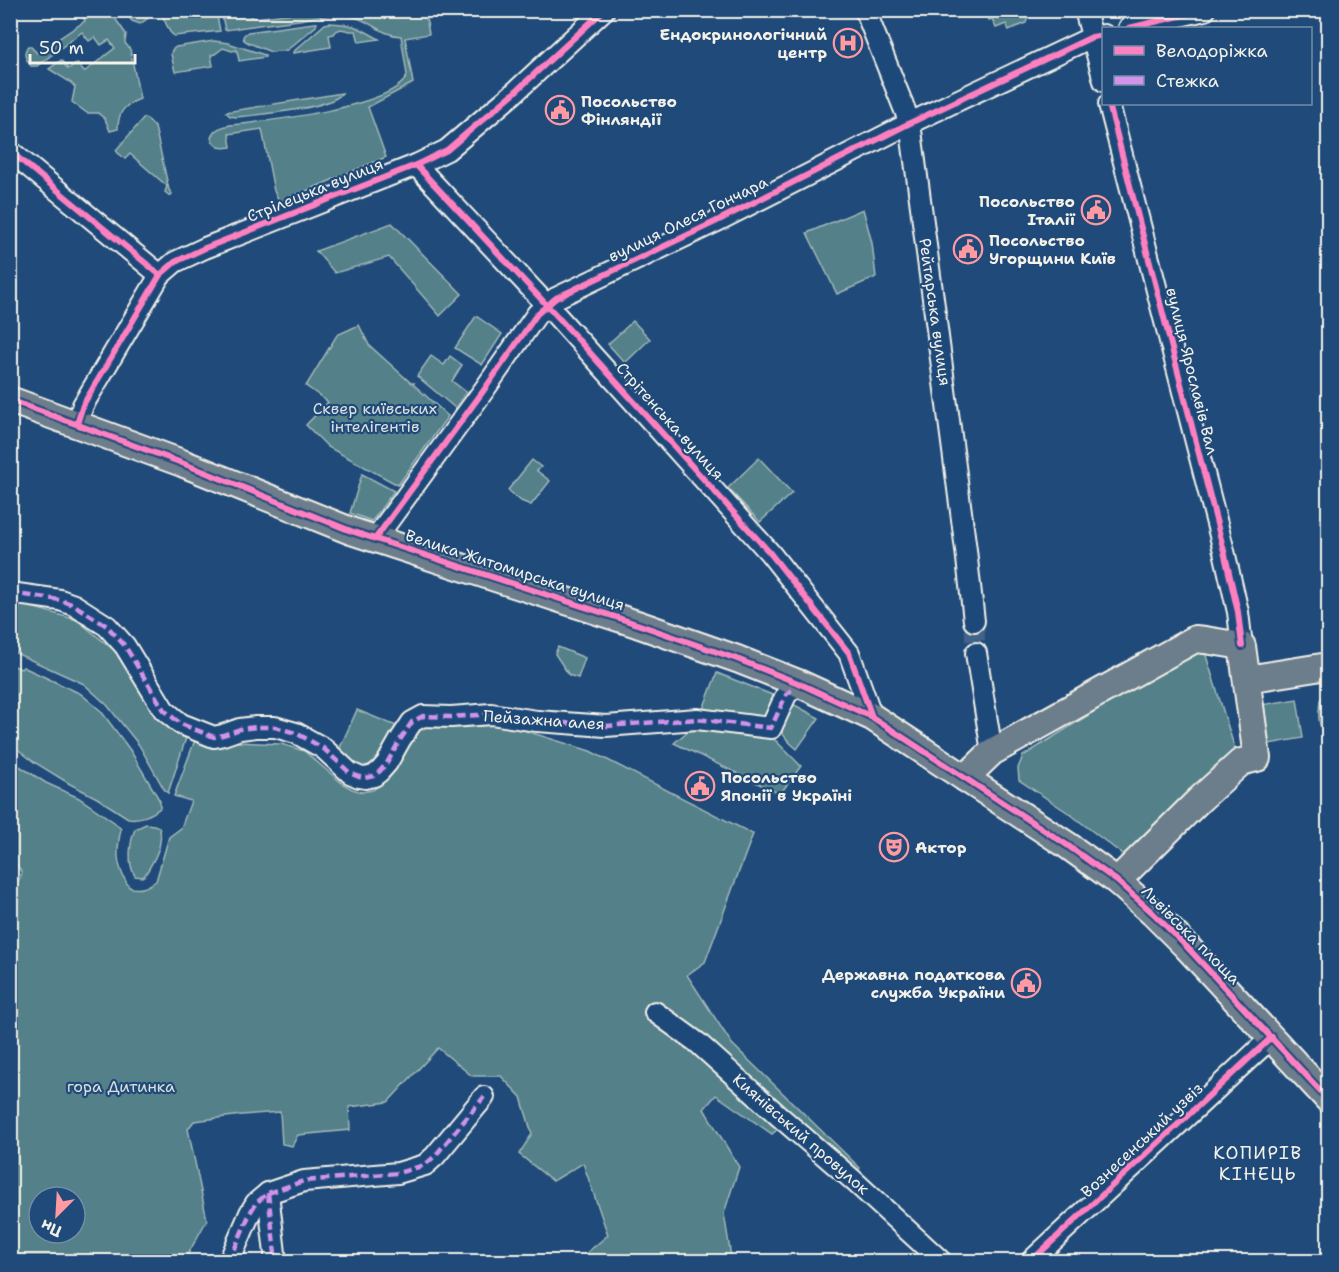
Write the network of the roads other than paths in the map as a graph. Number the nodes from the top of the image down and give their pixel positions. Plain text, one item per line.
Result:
1 (604, 10) edge
2 (865, 10) edge
3 (1085, 10) edge
4 (1205, 10) edge
5 (1133, 27) edge
6 (1098, 36) edge
7 (1102, 66) edge
8 (1109, 105) edge
9 (910, 123) junction
10 (10, 151) edge
11 (416, 165) junction
12 (160, 275) junction
13 (546, 305) junction
14 (10, 399) edge
15 (77, 424) junction
16 (375, 539) junction
17 (10, 593) edge
18 (974, 621) tunnel mouth
19 (1242, 646) junction
20 (976, 653) tunnel mouth
21 (1329, 666) edge
22 (1247, 679) junction
23 (798, 683) junction
24 (872, 717) junction
25 (992, 752) junction
26 (965, 778) junction
27 (1117, 881) junction
28 (655, 1012) dead end
29 (1272, 1037) junction
30 (484, 1097) dead end
31 (1329, 1099) edge
32 (268, 1193) junction
33 (229, 1262) edge
34 (276, 1262) edge
35 (942, 1262) edge
36 (1030, 1262) edge

1 - 11 street, Стрілецька вулиця
2 - 9 street, Рейтарська вулиця
3 - 6 street
4 - 5 street
6 - 7 street
6 - 9 street, вулиця Олеся Гончара
8 - 19 street, вулиця Ярославів Вал
9 - 13 street, вулиця Олеся Гончара
9 - 18 street, Рейтарська вулиця
10 - 12 street
11 - 12 street, Стрілецька вулиця
11 - 13 street, Стрітенська вулиця
12 - 15 street, Стрілецька вулиця
13 - 16 street, вулиця Олеся Гончара
13 - 24 street, Стрітенська вулиця
14 - 15 main road, Велика Житомирська вулиця
15 - 16 main road, Велика Житомирська вулиця
16 - 23 main road, Велика Житомирська вулиця
17 - 23 street, Пейзажна алея
19 - 22 main road, Львівська площа
19 - 25 main road
20 - 25 street
21 - 22 main road
22 - 27 main road, Львівська площа
23 - 24 main road, Велика Житомирська вулиця
24 - 26 main road, Велика Житомирська вулиця
25 - 26 main road
26 - 27 main road, Львівська площа
27 - 29 main road, Львівська площа
28 - 35 street, Киянівський провулок
29 - 31 main road, Львівська площа
29 - 36 street, Вознесенський узвіз
30 - 32 street
32 - 33 street
32 - 34 street

